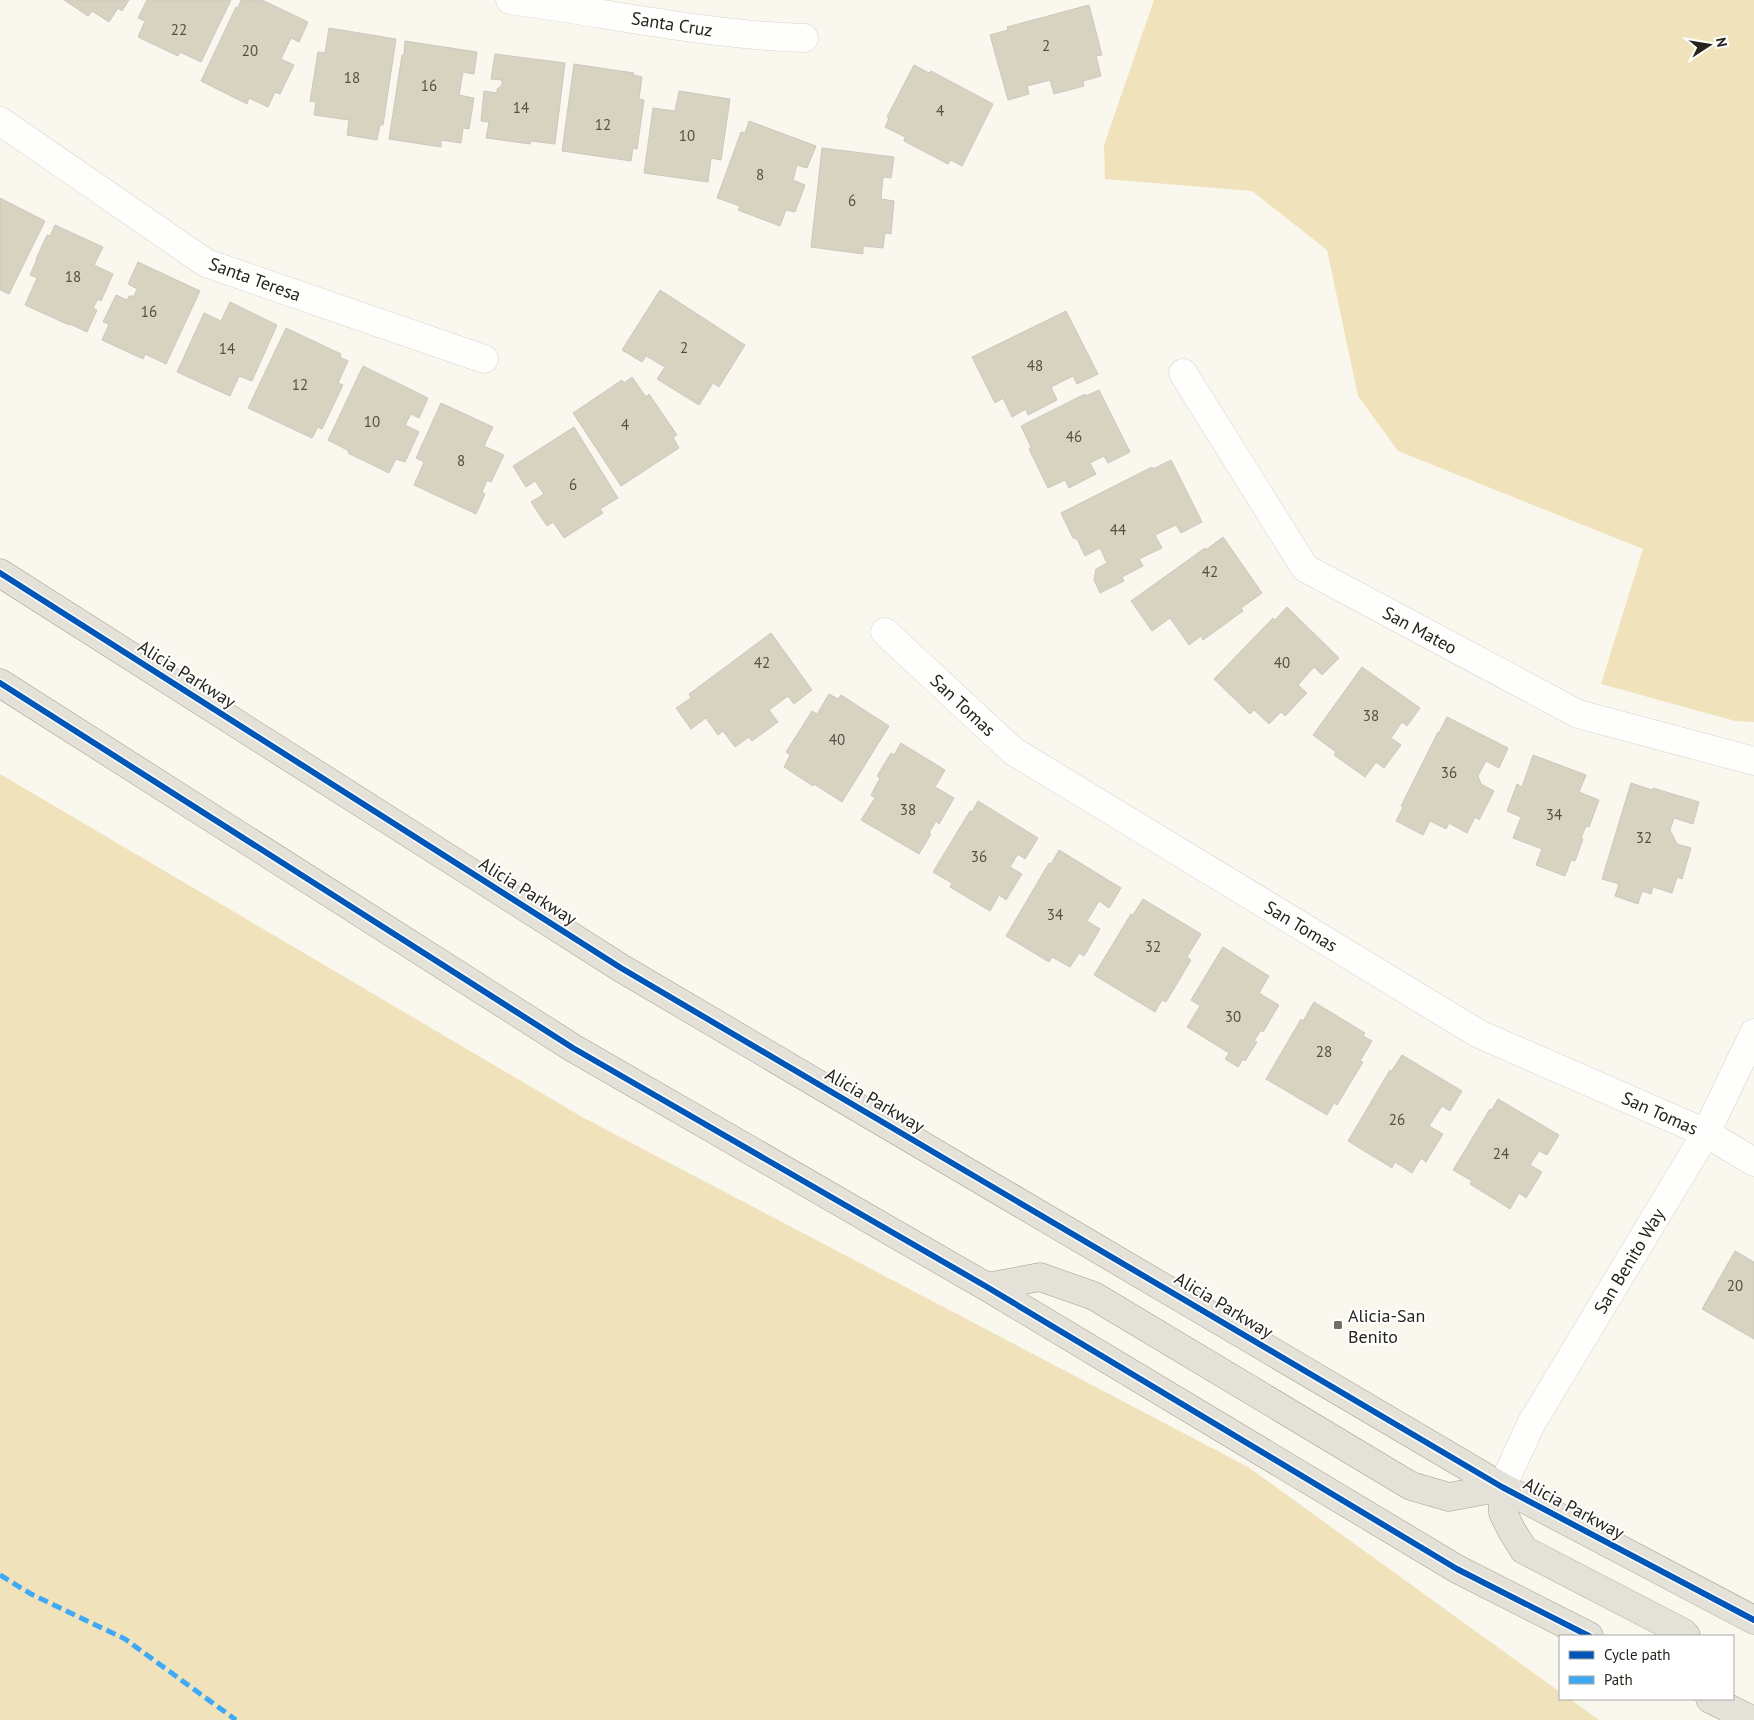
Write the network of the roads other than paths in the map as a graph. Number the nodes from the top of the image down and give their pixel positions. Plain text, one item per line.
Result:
1 (510, 0) edge
2 (804, 38) dead end
3 (0, 121) edge
4 (484, 358) dead end
5 (1183, 373) dead end
6 (0, 573) edge
7 (885, 632) dead end
8 (0, 683) edge
9 (1754, 761) edge
10 (1754, 1033) edge
11 (1706, 1133) junction
12 (1754, 1162) edge
13 (987, 1286) junction
14 (1502, 1487) junction
15 (1754, 1620) edge
16 (1587, 1635) edge
17 (1685, 1635) edge
18 (1713, 1700) edge
19 (1738, 1710) edge

1 - 2 street, Santa Cruz
3 - 4 street, Santa Teresa
5 - 9 street, San Mateo
6 - 14 main road, Alicia Parkway
7 - 11 street, San Tomas
8 - 13 main road
10 - 11 street, San Benito Way
11 - 12 street, San Tomas
11 - 14 street, San Benito Way
13 - 14 main road
13 - 16 main road
14 - 15 main road, Alicia Parkway
14 - 17 main road
18 - 19 main road

